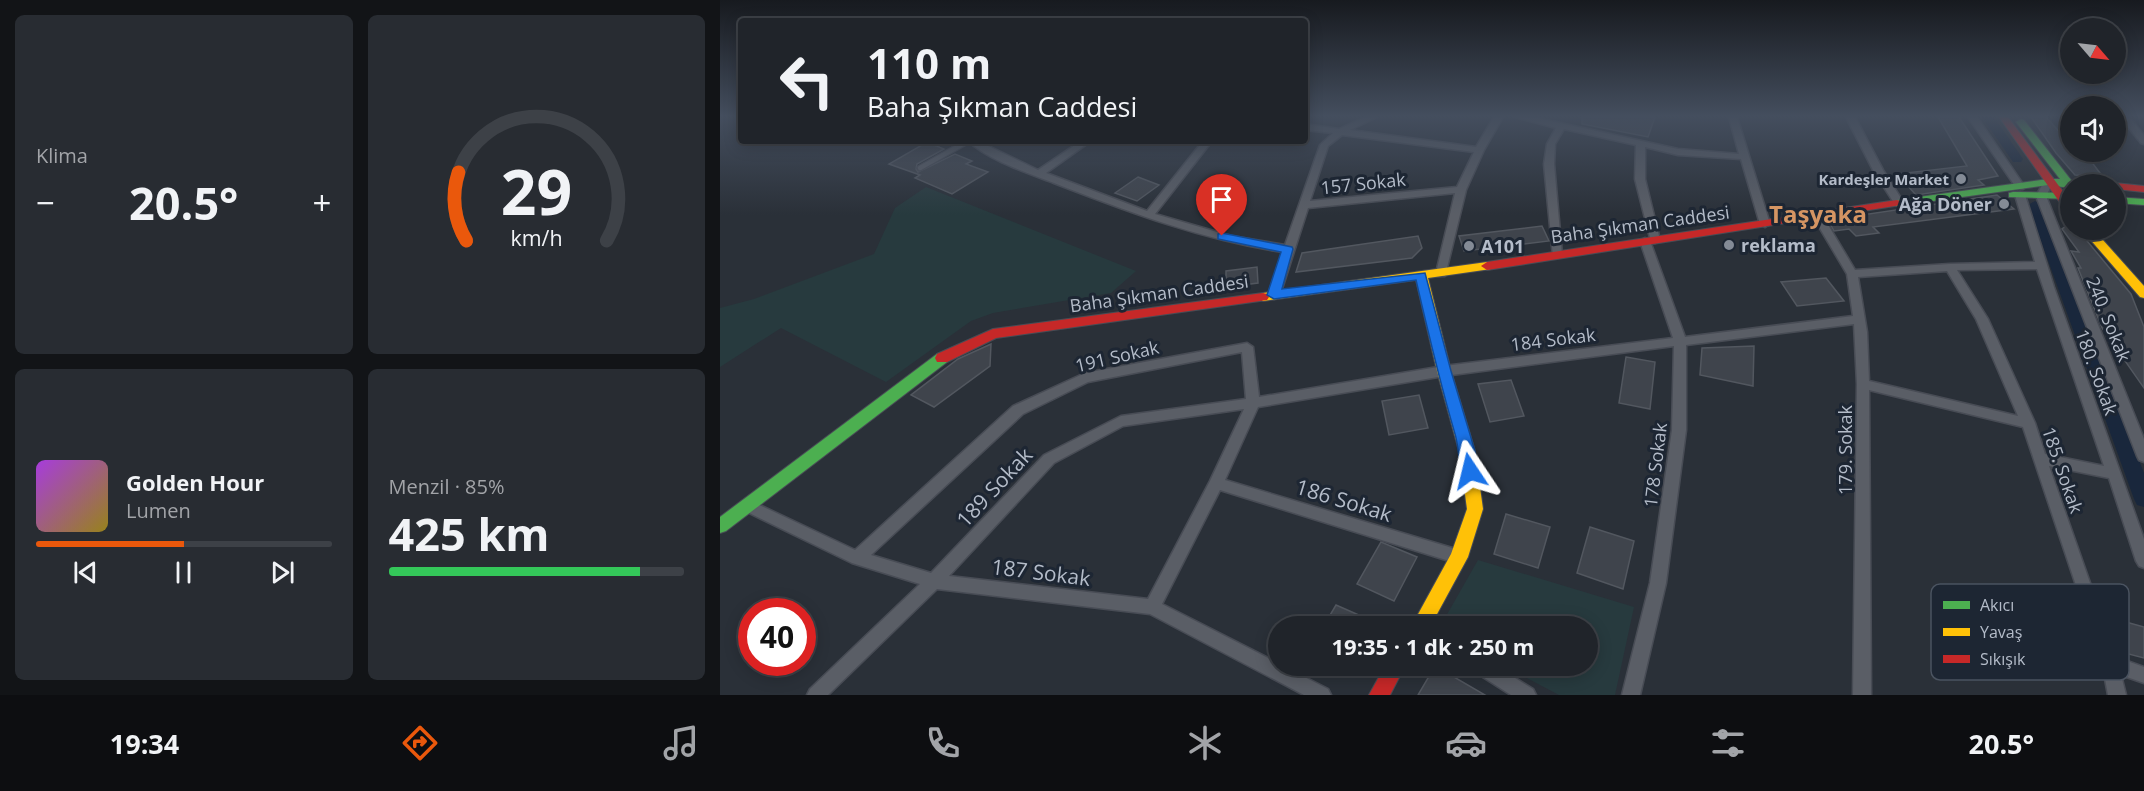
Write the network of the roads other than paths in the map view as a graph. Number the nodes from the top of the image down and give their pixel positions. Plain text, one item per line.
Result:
1 (954, 149) edge
2 (985, 149) edge
3 (1075, 149) edge
4 (1201, 149) edge
5 (1323, 149) edge
6 (1475, 149) edge
7 (1550, 149) edge
8 (1640, 149) edge
9 (1664, 149) edge
10 (1742, 149) edge
11 (1867, 149) edge
12 (1993, 149) edge
13 (2025, 149) edge
14 (2043, 149) edge
15 (1479, 150) joint
16 (1745, 158) junction
17 (920, 168) dead end
18 (1039, 174) junction
19 (2061, 174) edge
20 (2048, 182) junction
21 (2060, 183) edge
22 (2126, 187) edge
23 (2144, 189) edge
24 (1461, 190) junction
25 (2020, 191) junction
26 (2060, 192) edge
27 (2041, 196) junction
28 (2060, 196) edge
29 (2126, 201) edge
30 (2144, 202) edge
31 (1899, 203) junction
32 (1304, 205) junction
33 (1149, 215) junction
34 (1817, 215) junction
35 (1765, 224) junction
36 (1650, 240) junction
37 (2097, 240) edge
38 (2114, 240) edge
39 (1287, 249) junction
40 (1557, 255) junction
41 (2039, 265) junction
42 (1950, 267) junction
43 (1441, 273) junction
44 (1852, 274) junction
45 (2144, 274) edge
46 (1421, 276) junction
47 (2144, 294) edge
48 (1274, 295) junction
49 (1858, 319) junction
50 (1680, 340) junction
51 (1444, 371) junction
52 (1863, 384) junction
53 (1253, 403) junction
54 (2028, 423) junction
55 (2138, 425) edge
56 (2144, 456) edge
57 (2040, 458) junction
58 (2115, 474) junction
59 (1216, 483) junction
60 (748, 506) junction
61 (720, 526) edge
62 (1459, 557) junction
63 (857, 558) junction
64 (2144, 561) edge
65 (934, 581) junction
66 (2082, 584) edge
67 (1152, 607) junction
68 (1426, 616) edge
69 (2129, 670) edge
70 (2144, 675) edge
71 (1390, 676) edge
72 (1497, 676) edge
73 (2113, 680) edge
74 (816, 695) edge
75 (1322, 695) edge
76 (1378, 695) edge
77 (1527, 695) edge
78 (1631, 695) edge
79 (1862, 695) edge
80 (2116, 695) edge

1 - 17 lane
2 - 18 street
3 - 18 street
4 - 33 street
5 - 32 street
6 - 15 street
7 - 40 street
8 - 36 street, 178 Sokak
9 - 16 street
10 - 16 street
11 - 31 street
12 - 25 street, 180. Sokak
13 - 20 main road
14 - 19 main road
15 - 24 street
16 - 35 street
18 - 33 street
20 - 21 main road, Baha Şıkman Caddesi
20 - 25 main road, Baha Şıkman Caddesi
20 - 26 main road
20 - 27 street
22 - 23 main road
24 - 32 street, 157 Sokak
24 - 43 street
25 - 27 main road, Baha Şıkman Caddesi
25 - 31 main road, Baha Şıkman Caddesi
25 - 41 street, 180. Sokak
27 - 28 main road, Baha Şıkman Caddesi
27 - 55 street, 240. Sokak
29 - 30 main road
31 - 34 main road, Baha Şıkman Caddesi
32 - 39 street
33 - 39 street
34 - 35 main road, Baha Şıkman Caddesi
34 - 44 street, 179. Sokak
35 - 36 main road, Baha Şıkman Caddesi
36 - 40 main road, Baha Şıkman Caddesi
36 - 50 street, 178 Sokak
37 - 47 main road
38 - 45 main road
39 - 48 street
40 - 43 main road, Baha Şıkman Caddesi
41 - 42 street
41 - 58 street, 180. Sokak
42 - 44 street
42 - 54 street, 185. Sokak
43 - 46 main road, Baha Şıkman Caddesi
44 - 49 street, 179. Sokak
46 - 48 main road, Baha Şıkman Caddesi
46 - 51 main road
48 - 60 main road, Baha Şıkman Caddesi
49 - 50 street, 184 Sokak
49 - 52 street, 179. Sokak
50 - 51 street, 184 Sokak
50 - 78 street, 178 Sokak
51 - 53 street, 184 Sokak
51 - 62 main road
52 - 54 street
52 - 79 street, 179. Sokak
53 - 59 street
53 - 63 street, 191 Sokak
53 - 65 street, 189 Sokak
54 - 57 street, 185. Sokak
55 - 56 street, 240. Sokak
57 - 58 street
57 - 66 street, 185. Sokak
58 - 64 street, 180. Sokak
59 - 62 street, 186 Sokak
59 - 67 street
60 - 61 main road, Baha Şıkman Caddesi
60 - 63 street, 187 Sokak
62 - 68 main road
63 - 65 street, 187 Sokak
65 - 67 street, 187 Sokak
65 - 74 street, 189 Sokak
67 - 75 street, 187 Sokak
69 - 70 street
71 - 76 main road
72 - 77 street
73 - 80 street, 185. Sokak

